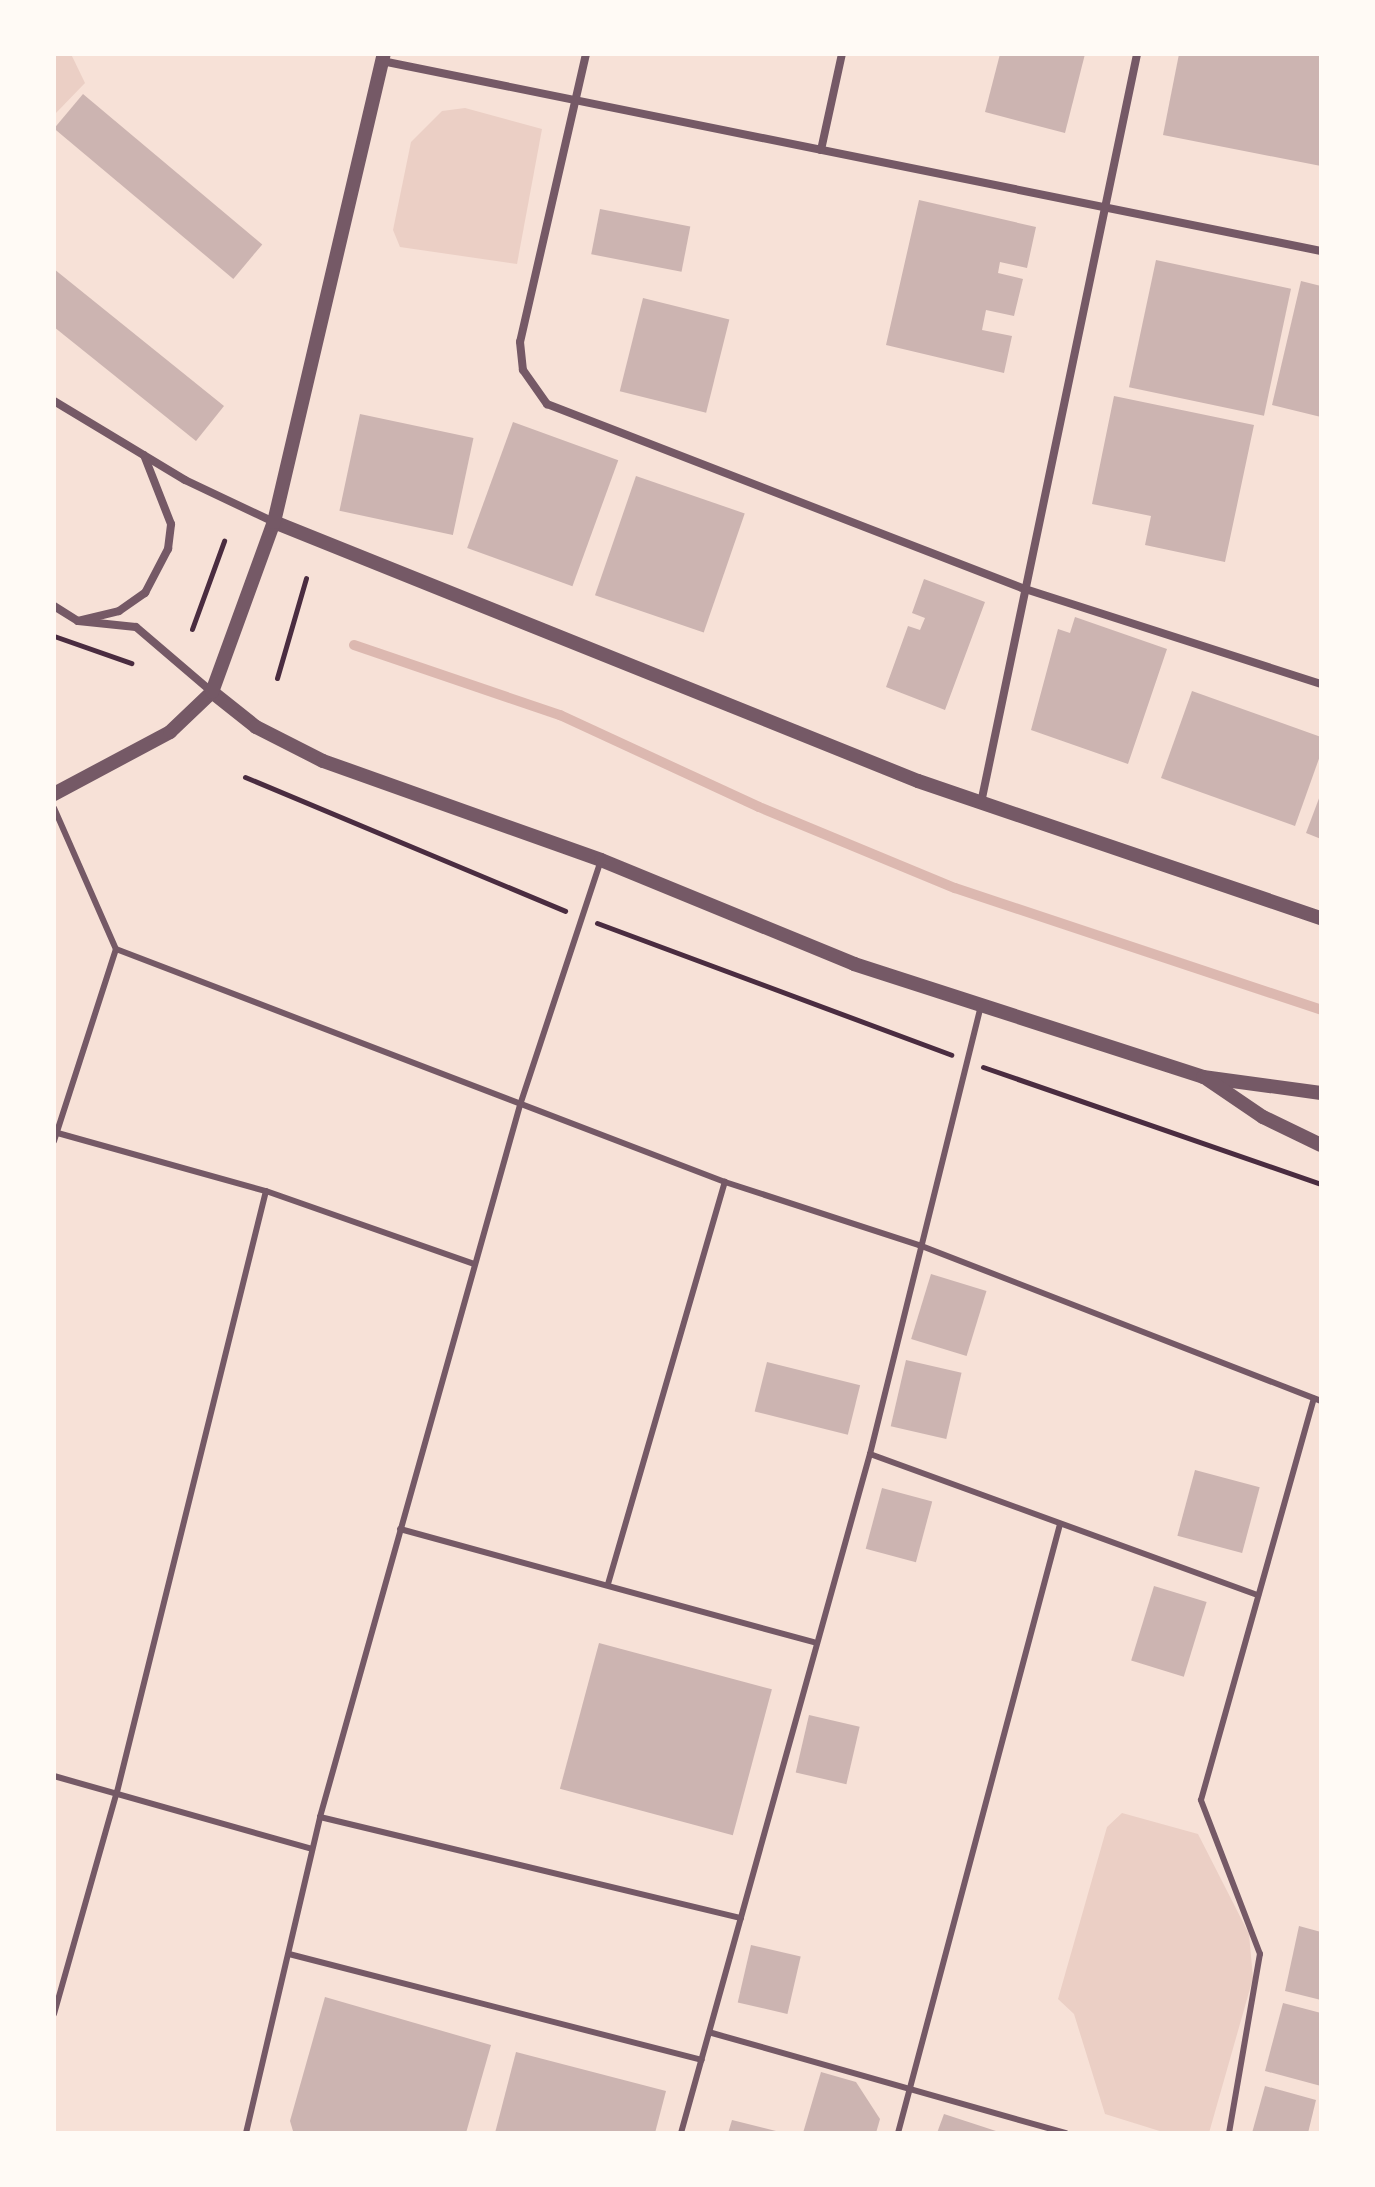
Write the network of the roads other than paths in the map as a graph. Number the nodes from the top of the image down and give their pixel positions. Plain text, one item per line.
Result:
1 (586, 54) edge
2 (842, 54) edge
3 (1137, 54) edge
4 (383, 57) edge
5 (577, 100) junction
6 (821, 150) junction
7 (1107, 208) junction
8 (1321, 251) edge
9 (54, 401) edge
10 (143, 452) junction
11 (274, 522) junction
12 (1022, 588) junction
13 (54, 606) edge
14 (78, 621) junction
15 (1321, 684) edge
16 (212, 692) junction
17 (54, 794) edge
18 (981, 803) junction
19 (54, 808) edge
20 (601, 860) junction
21 (1321, 918) edge
22 (116, 949) junction
23 (982, 1002) junction
24 (1203, 1077) junction
25 (1321, 1093) edge
26 (520, 1105) junction
27 (55, 1133) edge
28 (54, 1141) edge
29 (1321, 1145) edge
30 (725, 1182) junction
31 (266, 1191) junction
32 (919, 1245) junction
33 (475, 1264) junction
34 (1318, 1400) edge
35 (870, 1454) junction
36 (1060, 1524) junction
37 (400, 1529) junction
38 (608, 1584) junction
39 (1258, 1595) junction
40 (814, 1642) junction
41 (54, 1776) edge
42 (117, 1792) junction
43 (320, 1817) junction
44 (312, 1849) junction
45 (741, 1918) junction
46 (289, 1954) junction
47 (54, 2014) edge
48 (712, 2033) junction
49 (702, 2060) junction
50 (910, 2088) junction
51 (246, 2133) edge
52 (681, 2133) edge
53 (898, 2133) edge
54 (1066, 2133) edge
55 (1229, 2133) edge

1 - 5 street
2 - 6 street
3 - 7 street
4 - 5 street
4 - 11 street
5 - 6 street
5 - 12 street
6 - 7 street
7 - 8 street
7 - 12 street
9 - 10 street
10 - 11 street
10 - 14 street
11 - 16 street
11 - 18 street
12 - 15 street
12 - 18 street
13 - 14 street
14 - 16 street
16 - 17 street
16 - 20 street
18 - 21 street
19 - 22 lane
20 - 23 street
20 - 26 lane
22 - 26 lane
22 - 27 lane
23 - 24 street
23 - 32 lane
24 - 25 street
24 - 29 street
26 - 30 lane
26 - 33 lane
27 - 28 lane
27 - 31 lane
30 - 32 lane
30 - 38 lane
31 - 33 lane
31 - 42 lane
32 - 34 lane
32 - 35 lane
33 - 37 lane
34 - 39 lane
35 - 36 lane
35 - 40 lane
36 - 39 lane
36 - 50 lane
37 - 38 lane
37 - 43 lane
38 - 40 lane
39 - 55 lane
40 - 45 lane
41 - 42 lane
42 - 44 lane
42 - 47 lane
43 - 44 lane
43 - 45 lane
44 - 46 lane
45 - 48 lane
46 - 49 lane
46 - 51 lane
48 - 49 lane
48 - 50 lane
49 - 52 lane
50 - 53 lane
50 - 54 lane

